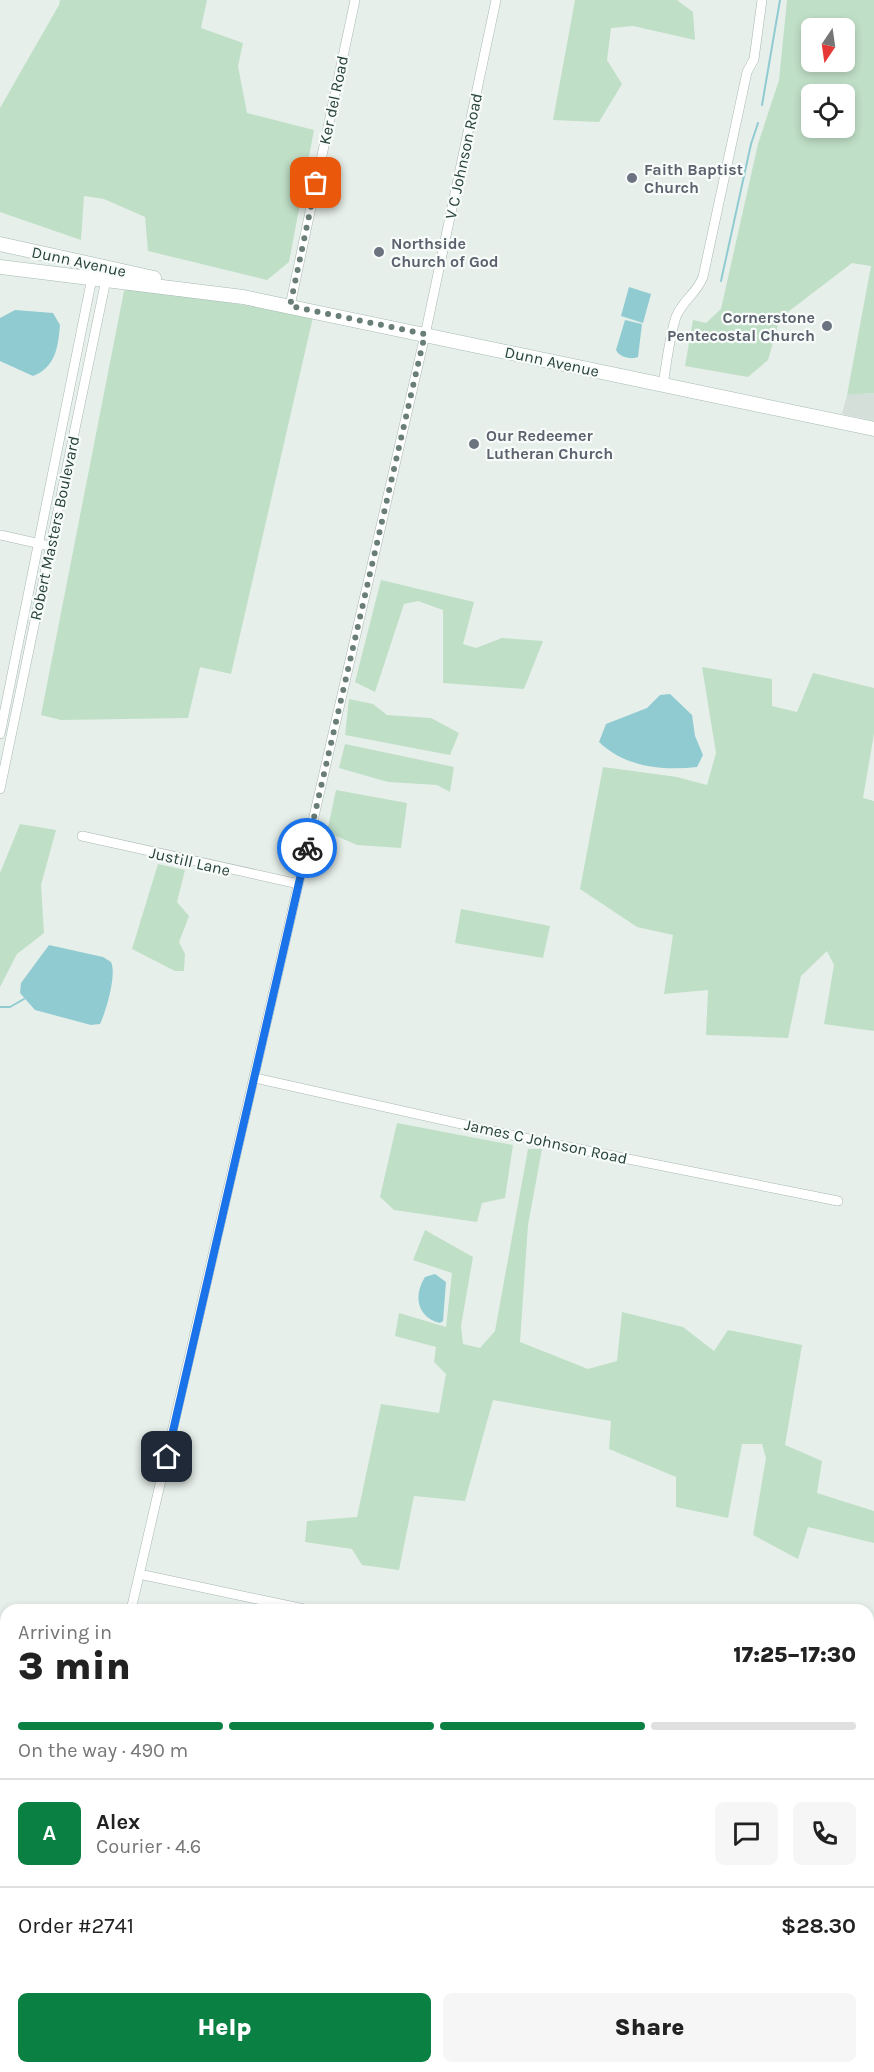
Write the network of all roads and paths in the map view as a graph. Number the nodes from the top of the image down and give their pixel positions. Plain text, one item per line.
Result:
1 (355, 0) edge
2 (496, 0) edge
3 (762, 0) edge
4 (0, 244) edge
5 (0, 267) edge
6 (103, 271) junction
7 (91, 279) junction
8 (290, 306) junction
9 (425, 334) junction
10 (663, 384) junction
11 (874, 429) edge
12 (0, 535) edge
13 (39, 543) junction
14 (51, 546) junction
15 (4, 689) edge
16 (20, 692) junction
17 (0, 734) edge
18 (0, 789) edge
19 (82, 836) dead end
20 (299, 884) junction
21 (255, 1078) junction
22 (838, 1201) dead end
23 (139, 1574) junction
24 (132, 1604) edge
25 (281, 1604) edge

1 - 8 street, Ker del Road
2 - 9 street, V C Johnson Road
3 - 10 street
4 - 6 main road, Dunn Avenue
5 - 7 main road, Dunn Avenue
6 - 7 main road, Dunn Avenue
6 - 8 main road, Dunn Avenue
6 - 14 street, Robert Masters Boulevard
7 - 13 street, Robert Masters Boulevard
8 - 9 main road, Dunn Avenue
9 - 10 main road, Dunn Avenue
9 - 20 street, V C Johnson Road
10 - 11 main road, Dunn Avenue
12 - 13 street
13 - 14 street
13 - 15 street, Robert Masters Boulevard
14 - 16 street, Robert Masters Boulevard
15 - 16 street
15 - 17 street, Robert Masters Boulevard
16 - 18 street, Robert Masters Boulevard
19 - 20 street, Justill Lane
20 - 21 street, V C Johnson Road
21 - 22 street, James C Johnson Road
21 - 23 street, V C Johnson Road
23 - 24 street, V C Johnson Road
23 - 25 street

